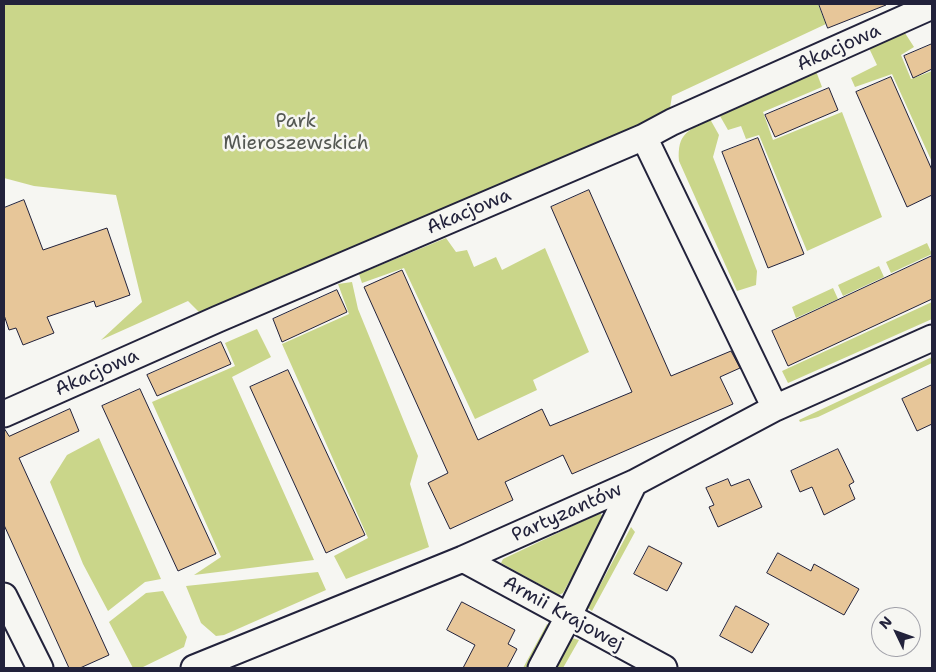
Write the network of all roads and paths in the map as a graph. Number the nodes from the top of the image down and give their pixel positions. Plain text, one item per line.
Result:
1 (932, 6) edge
2 (644, 137) junction
3 (932, 338) edge
4 (775, 408) junction
5 (4, 414) edge
6 (634, 483) junction
7 (463, 559) junction
8 (4, 596) edge
9 (568, 617) junction
10 (40, 668) edge
11 (194, 668) edge
12 (541, 668) edge
13 (664, 668) edge

1 - 2 street, Akacjowa
2 - 4 street
2 - 5 street, Akacjowa
3 - 4 street, Partyzantów
4 - 6 street, Partyzantów
6 - 7 street, Partyzantów
6 - 9 street
7 - 9 street, Armii Krajowej
7 - 11 street, Partyzantów
8 - 10 street
9 - 12 street
9 - 13 street, Armii Krajowej

